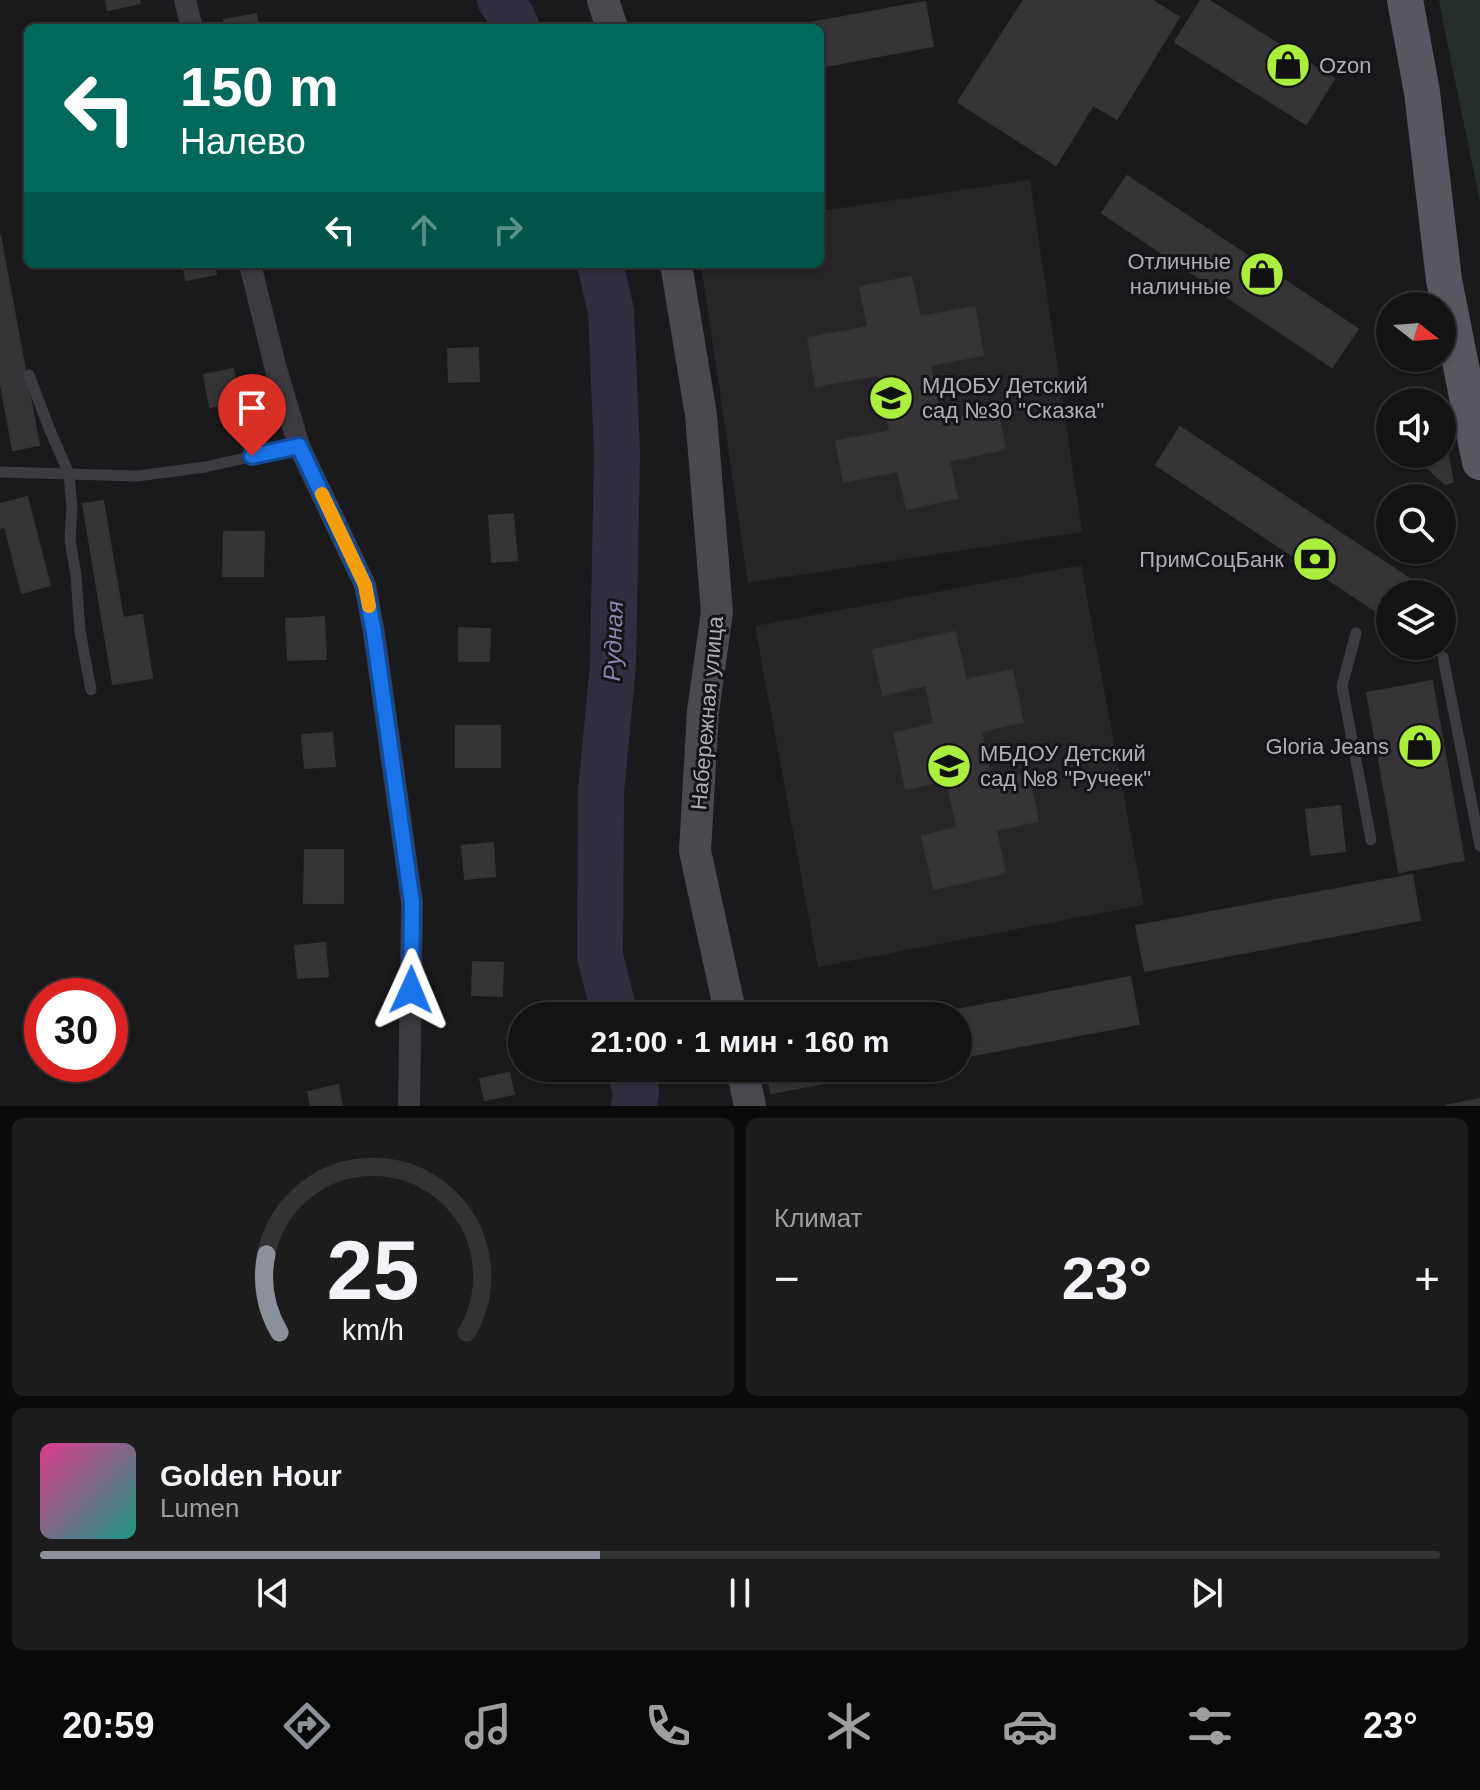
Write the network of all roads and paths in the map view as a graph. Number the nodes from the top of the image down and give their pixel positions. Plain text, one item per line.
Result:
1 (185, 0) edge
2 (603, 0) edge
3 (1405, 0) edge
4 (191, 24) edge
5 (611, 24) edge
6 (251, 268) edge
7 (677, 268) edge
8 (29, 375) dead end
9 (299, 446) junction
10 (1480, 462) edge
11 (0, 472) edge
12 (69, 474) junction
13 (1356, 633) dead end
14 (1444, 660) edge
15 (91, 690) dead end
16 (1371, 840) dead end
17 (1480, 846) edge
18 (728, 1002) edge
19 (745, 1082) edge
20 (409, 1106) edge
21 (750, 1106) edge

1 - 4 street
2 - 5 main road
3 - 10 main road
6 - 9 street
7 - 18 main road, Набережная улица
8 - 12 lane
9 - 12 lane
9 - 20 street
11 - 12 lane
12 - 15 lane
13 - 16 lane
14 - 17 lane
19 - 21 main road

